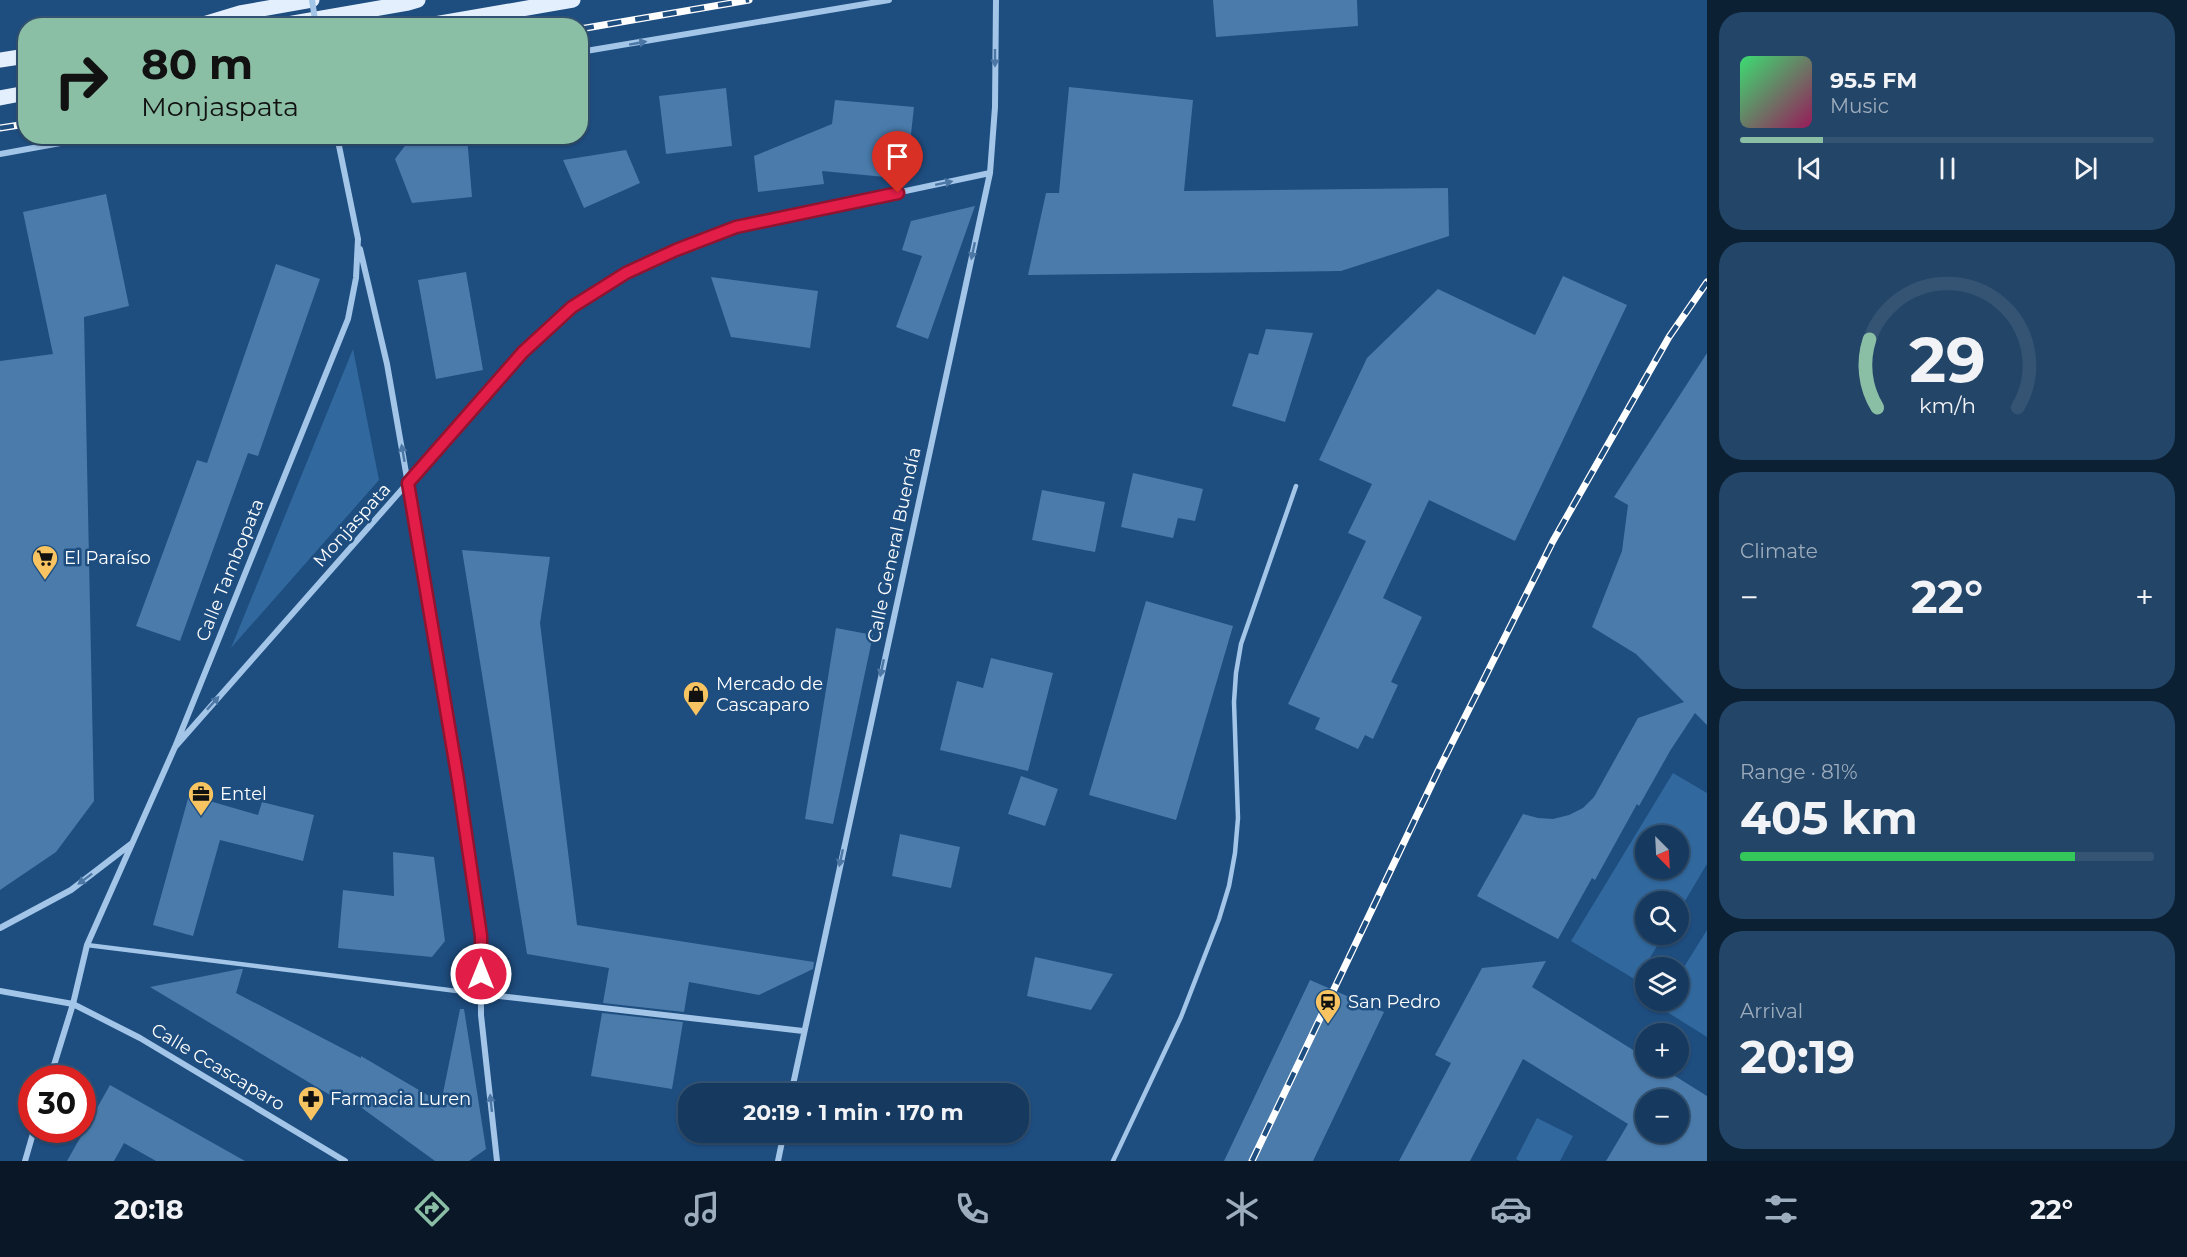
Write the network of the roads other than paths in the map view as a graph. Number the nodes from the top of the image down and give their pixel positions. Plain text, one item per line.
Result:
1 (312, 0) edge
2 (418, 0) edge
3 (573, 0) edge
4 (889, 0) edge
5 (996, 0) edge
6 (223, 18) edge
7 (315, 18) edge
8 (322, 18) edge
9 (469, 18) edge
10 (588, 51) edge
11 (18, 57) edge
12 (0, 60) edge
13 (18, 95) edge
14 (0, 98) edge
15 (55, 144) edge
16 (339, 144) edge
17 (0, 154) edge
18 (990, 173) junction
19 (358, 239) junction
20 (408, 483) junction
21 (1296, 486) dead end
22 (175, 747) junction
23 (132, 843) junction
24 (0, 928) edge
25 (87, 945) junction
26 (0, 991) edge
27 (481, 993) junction
28 (73, 1004) junction
29 (803, 1030) junction
30 (54, 1065) edge
31 (793, 1083) edge
32 (30, 1143) edge
33 (782, 1143) edge
34 (25, 1161) edge
35 (345, 1161) edge
36 (497, 1161) edge
37 (778, 1161) edge
38 (1113, 1161) edge

1 - 6 main road
1 - 7 street, bridge
2 - 8 main road
3 - 9 main road
10 -> 4 street
5 -> 18 street, Calle General Buendía
11 - 12 main road
13 - 14 main road
15 - 17 street
16 - 19 street, Calle Tambopata
20 -> 18 street, Monjaspata
18 -> 29 street, Calle General Buendía
20 -> 19 street
19 - 22 street, Calle Tambopata
22 -> 20 street, Monjaspata
20 - 27 street
21 - 38 lane
22 - 23 street, Calle Tambopata
23 -> 24 street
23 - 25 street, Calle Tambopata
25 - 27 lane
25 - 28 street, Calle Tambopata
26 - 28 street, Calle Ccascaparo
27 - 29 street
36 -> 27 street
28 - 30 street, Calle Tambopata
28 - 35 street, Calle Ccascaparo
29 - 31 street, Calle General Buendía
32 - 34 street
33 - 37 street

